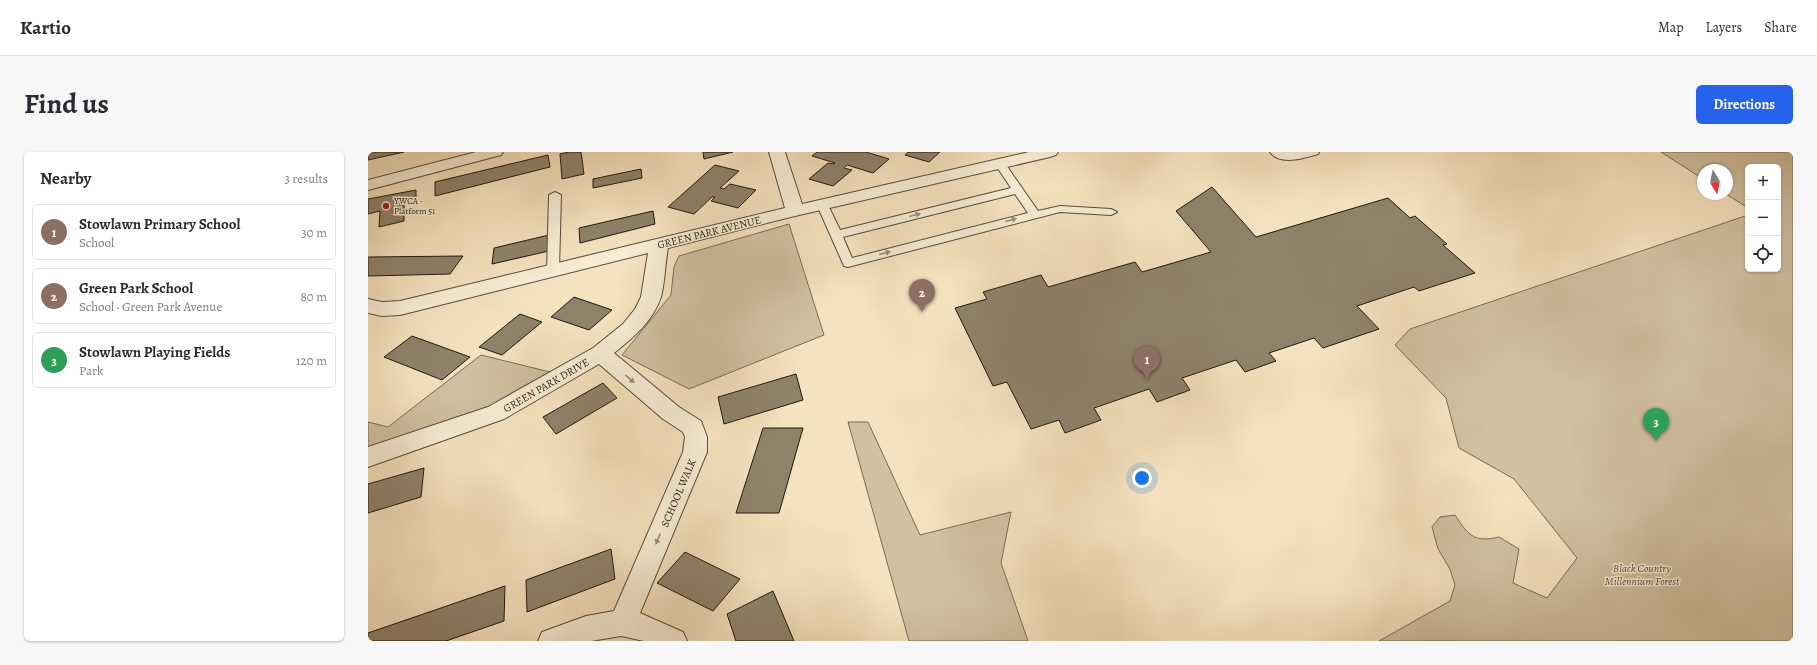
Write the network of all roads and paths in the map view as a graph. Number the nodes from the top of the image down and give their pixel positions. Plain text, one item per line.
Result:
1 (495, 152) edge
2 (777, 152) edge
3 (1050, 152) edge
4 (1275, 152) edge
5 (1314, 152) edge
6 (1000, 164) junction
7 (368, 184) edge
8 (1018, 190) junction
9 (555, 195) dead end
10 (823, 205) junction
11 (795, 211) junction
12 (1112, 212) dead end
13 (1034, 214) junction
14 (836, 235) junction
15 (659, 244) junction
16 (553, 270) junction
17 (368, 306) edge
18 (600, 354) junction
19 (368, 457) edge
20 (622, 623) junction
21 (552, 641) edge
22 (673, 641) edge

1 - 7 street
2 - 11 street
3 - 6 street, GREEN PARK AVENUE
4 - 5 lane
6 - 8 lane
6 - 10 street, GREEN PARK AVENUE
8 - 13 lane
14 -> 8 lane
9 - 16 lane
10 - 11 street, GREEN PARK AVENUE
10 - 14 lane
11 - 15 street, GREEN PARK AVENUE
12 - 13 lane
14 -> 13 lane
15 - 16 street, GREEN PARK AVENUE
15 - 18 street, GREEN PARK DRIVE
16 - 17 street, GREEN PARK AVENUE
18 - 19 street, GREEN PARK DRIVE
18 -> 20 street, SCHOOL WALK
20 - 21 street
20 - 22 street

